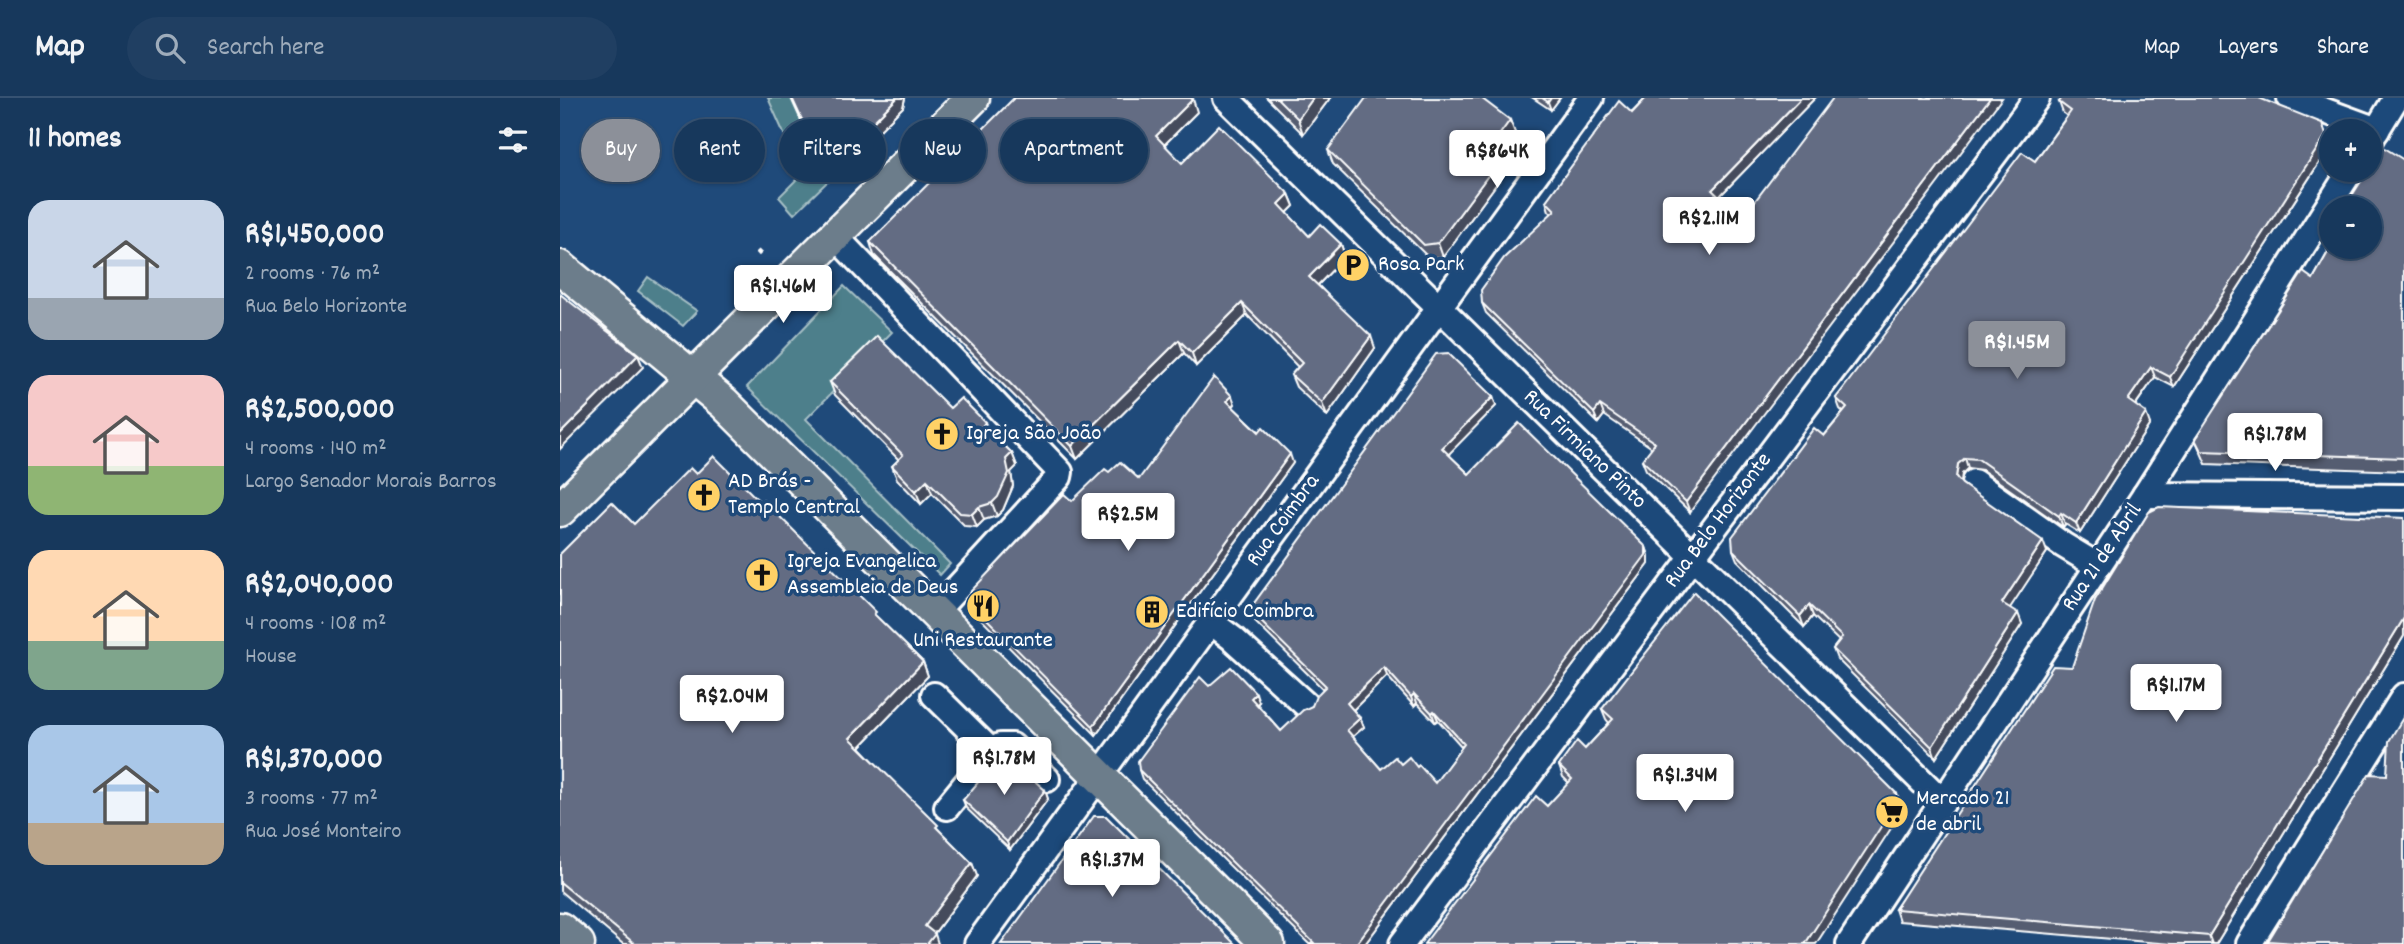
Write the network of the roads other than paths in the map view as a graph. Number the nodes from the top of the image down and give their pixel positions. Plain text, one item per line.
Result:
1 (1226, 98) edge
2 (1591, 98) edge
3 (2037, 98) edge
4 (2290, 98) edge
5 (2396, 98) edge
6 (965, 101) edge
7 (2336, 119) edge
8 (2382, 121) edge
9 (2343, 182) edge
10 (835, 236) junction
11 (560, 267) edge
12 (1439, 308) junction
13 (694, 376) junction
14 (1974, 482) dead end
15 (2145, 495) junction
16 (2404, 498) edge
17 (560, 510) edge
18 (1693, 556) junction
19 (2098, 565) junction
20 (935, 612) junction
21 (1211, 622) junction
22 (934, 695) dead end
23 (2404, 696) edge
24 (1305, 704) dead end
25 (992, 752) junction
26 (1099, 776) junction
27 (1047, 779) dead end
28 (1943, 802) junction
29 (947, 807) dead end
30 (560, 929) edge
31 (578, 944) edge
32 (977, 944) edge
33 (1268, 944) edge
34 (1402, 944) edge
35 (1851, 944) edge
36 (2249, 944) edge

1 - 12 street, Rua Firmiano Pinto
2 - 12 street, Rua Coimbra
3 - 18 street, Rua Belo Horizonte
4 - 7 street
5 - 8 street
6 - 10 main road
9 - 15 street, Rua 21 de Abril
10 - 13 main road
10 - 20 street
11 - 13 main road
12 - 18 street, Rua Firmiano Pinto
12 - 21 street, Rua Coimbra
13 - 17 main road
13 - 20 main road
14 - 19 street
15 - 16 street
15 - 19 street, Rua 21 de Abril
18 - 28 street, Rua Firmiano Pinto
18 - 34 street, Rua Belo Horizonte
19 - 28 street, Rua 21 de Abril
20 - 26 main road
21 - 24 street
21 - 26 street, Rua Coimbra
22 - 25 street
23 - 36 street
25 - 27 street
25 - 29 street
26 - 32 street, Rua Coimbra
26 - 33 main road
28 - 35 street, Rua 21 de Abril
30 - 31 main road

